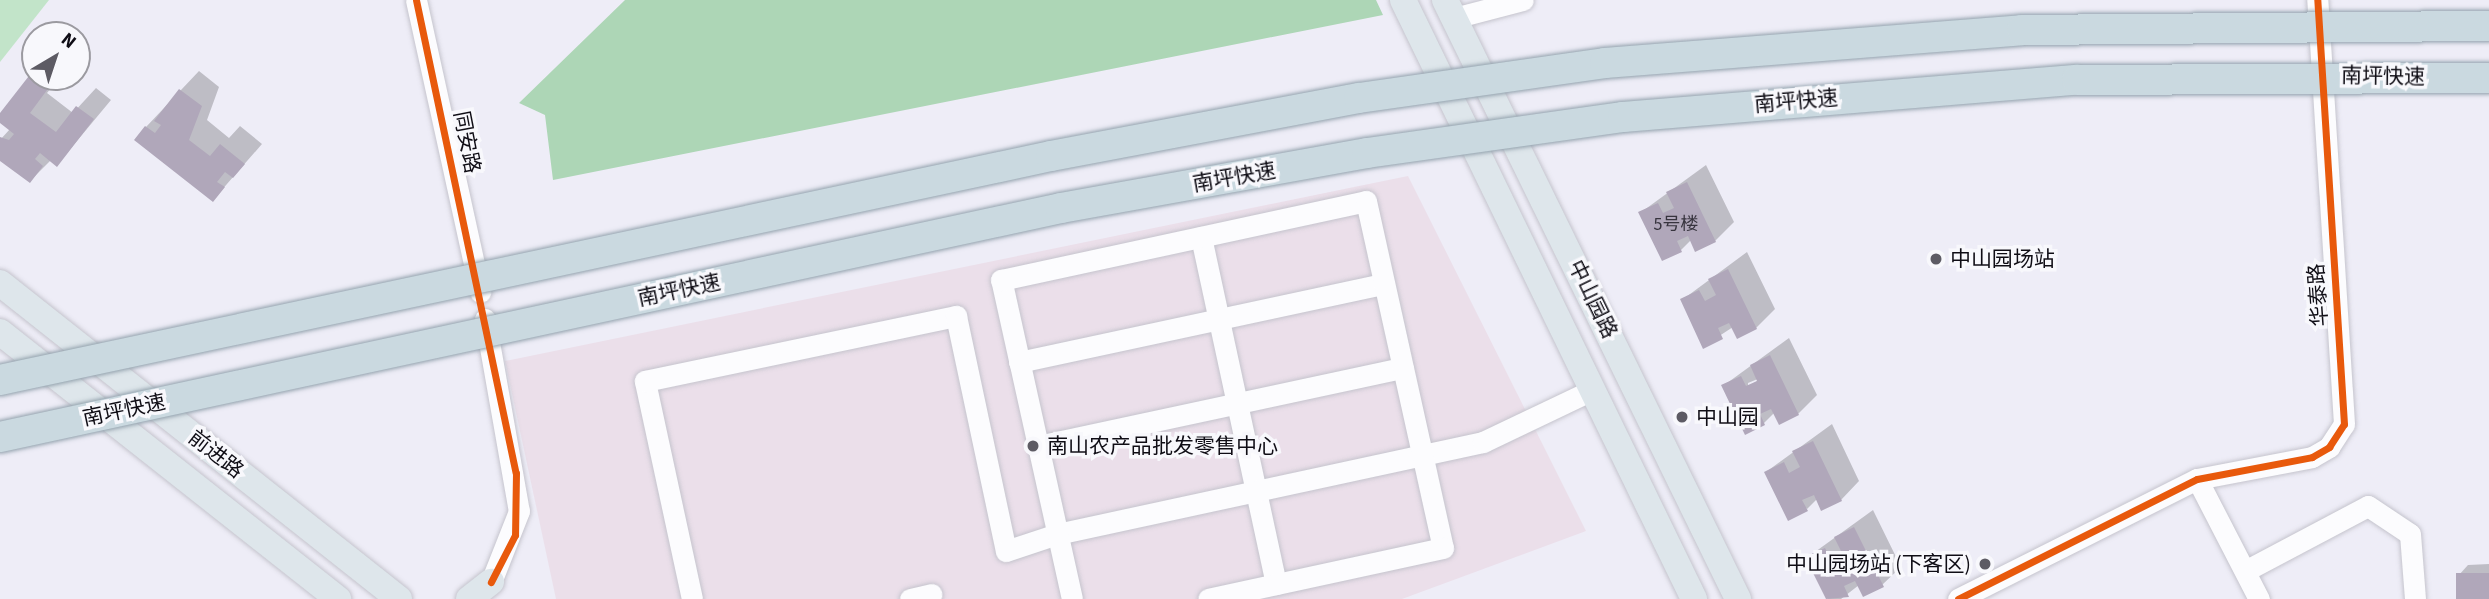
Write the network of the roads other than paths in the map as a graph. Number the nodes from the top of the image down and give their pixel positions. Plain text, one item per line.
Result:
1 (416, 0) edge
2 (1403, 0) edge
3 (1522, 0) edge
4 (2317, 0) edge
5 (1450, 9) edge
6 (2489, 26) edge
7 (2489, 78) edge
8 (1201, 237) junction
9 (0, 283) edge
10 (1384, 284) junction
11 (480, 293) dead end
12 (485, 319) dead end
13 (1218, 319) junction
14 (0, 332) edge
15 (1019, 362) junction
16 (1403, 368) junction
17 (0, 380) edge
18 (1592, 390) junction
19 (1237, 404) junction
20 (0, 436) edge
21 (1038, 446) junction
22 (1422, 456) junction
23 (2197, 480) junction
24 (1256, 491) junction
25 (1057, 534) junction
26 (2245, 571) junction
27 (1276, 584) junction
28 (489, 590) edge
29 (931, 594) dead end
30 (1738, 595) edge
31 (338, 599) edge
32 (399, 599) edge
33 (469, 599) edge
34 (692, 599) edge
35 (910, 599) edge
36 (1072, 599) edge
37 (1208, 599) edge
38 (1694, 599) edge
39 (1958, 599) edge
40 (2259, 599) edge
41 (2415, 599) edge

1 - 11 street, 同安路
2 - 18 main road, 中山园路
3 - 5 street
4 - 23 street, 华泰路
5 - 30 main road, 中山园路
6 - 17 highway, bridge
7 - 20 highway, 南坪快速, bridge
8 - 10 street
8 - 13 street
8 - 15 street
9 - 32 main road, 前进路
10 - 13 street
10 - 16 street
12 - 28 street
13 - 15 street
13 - 19 street
14 - 31 main road, 前进路
15 - 21 street
16 - 19 street
16 - 22 street
18 - 22 street
18 - 38 main road, 中山园路
19 - 21 street
19 - 24 street
21 - 25 street
22 - 24 street
22 - 27 street
23 - 26 street
23 - 39 street, 华泰路
24 - 25 street
24 - 27 street
25 - 34 street
25 - 36 street
26 - 40 street
26 - 41 street
27 - 37 street
28 - 33 main road
29 - 35 street

